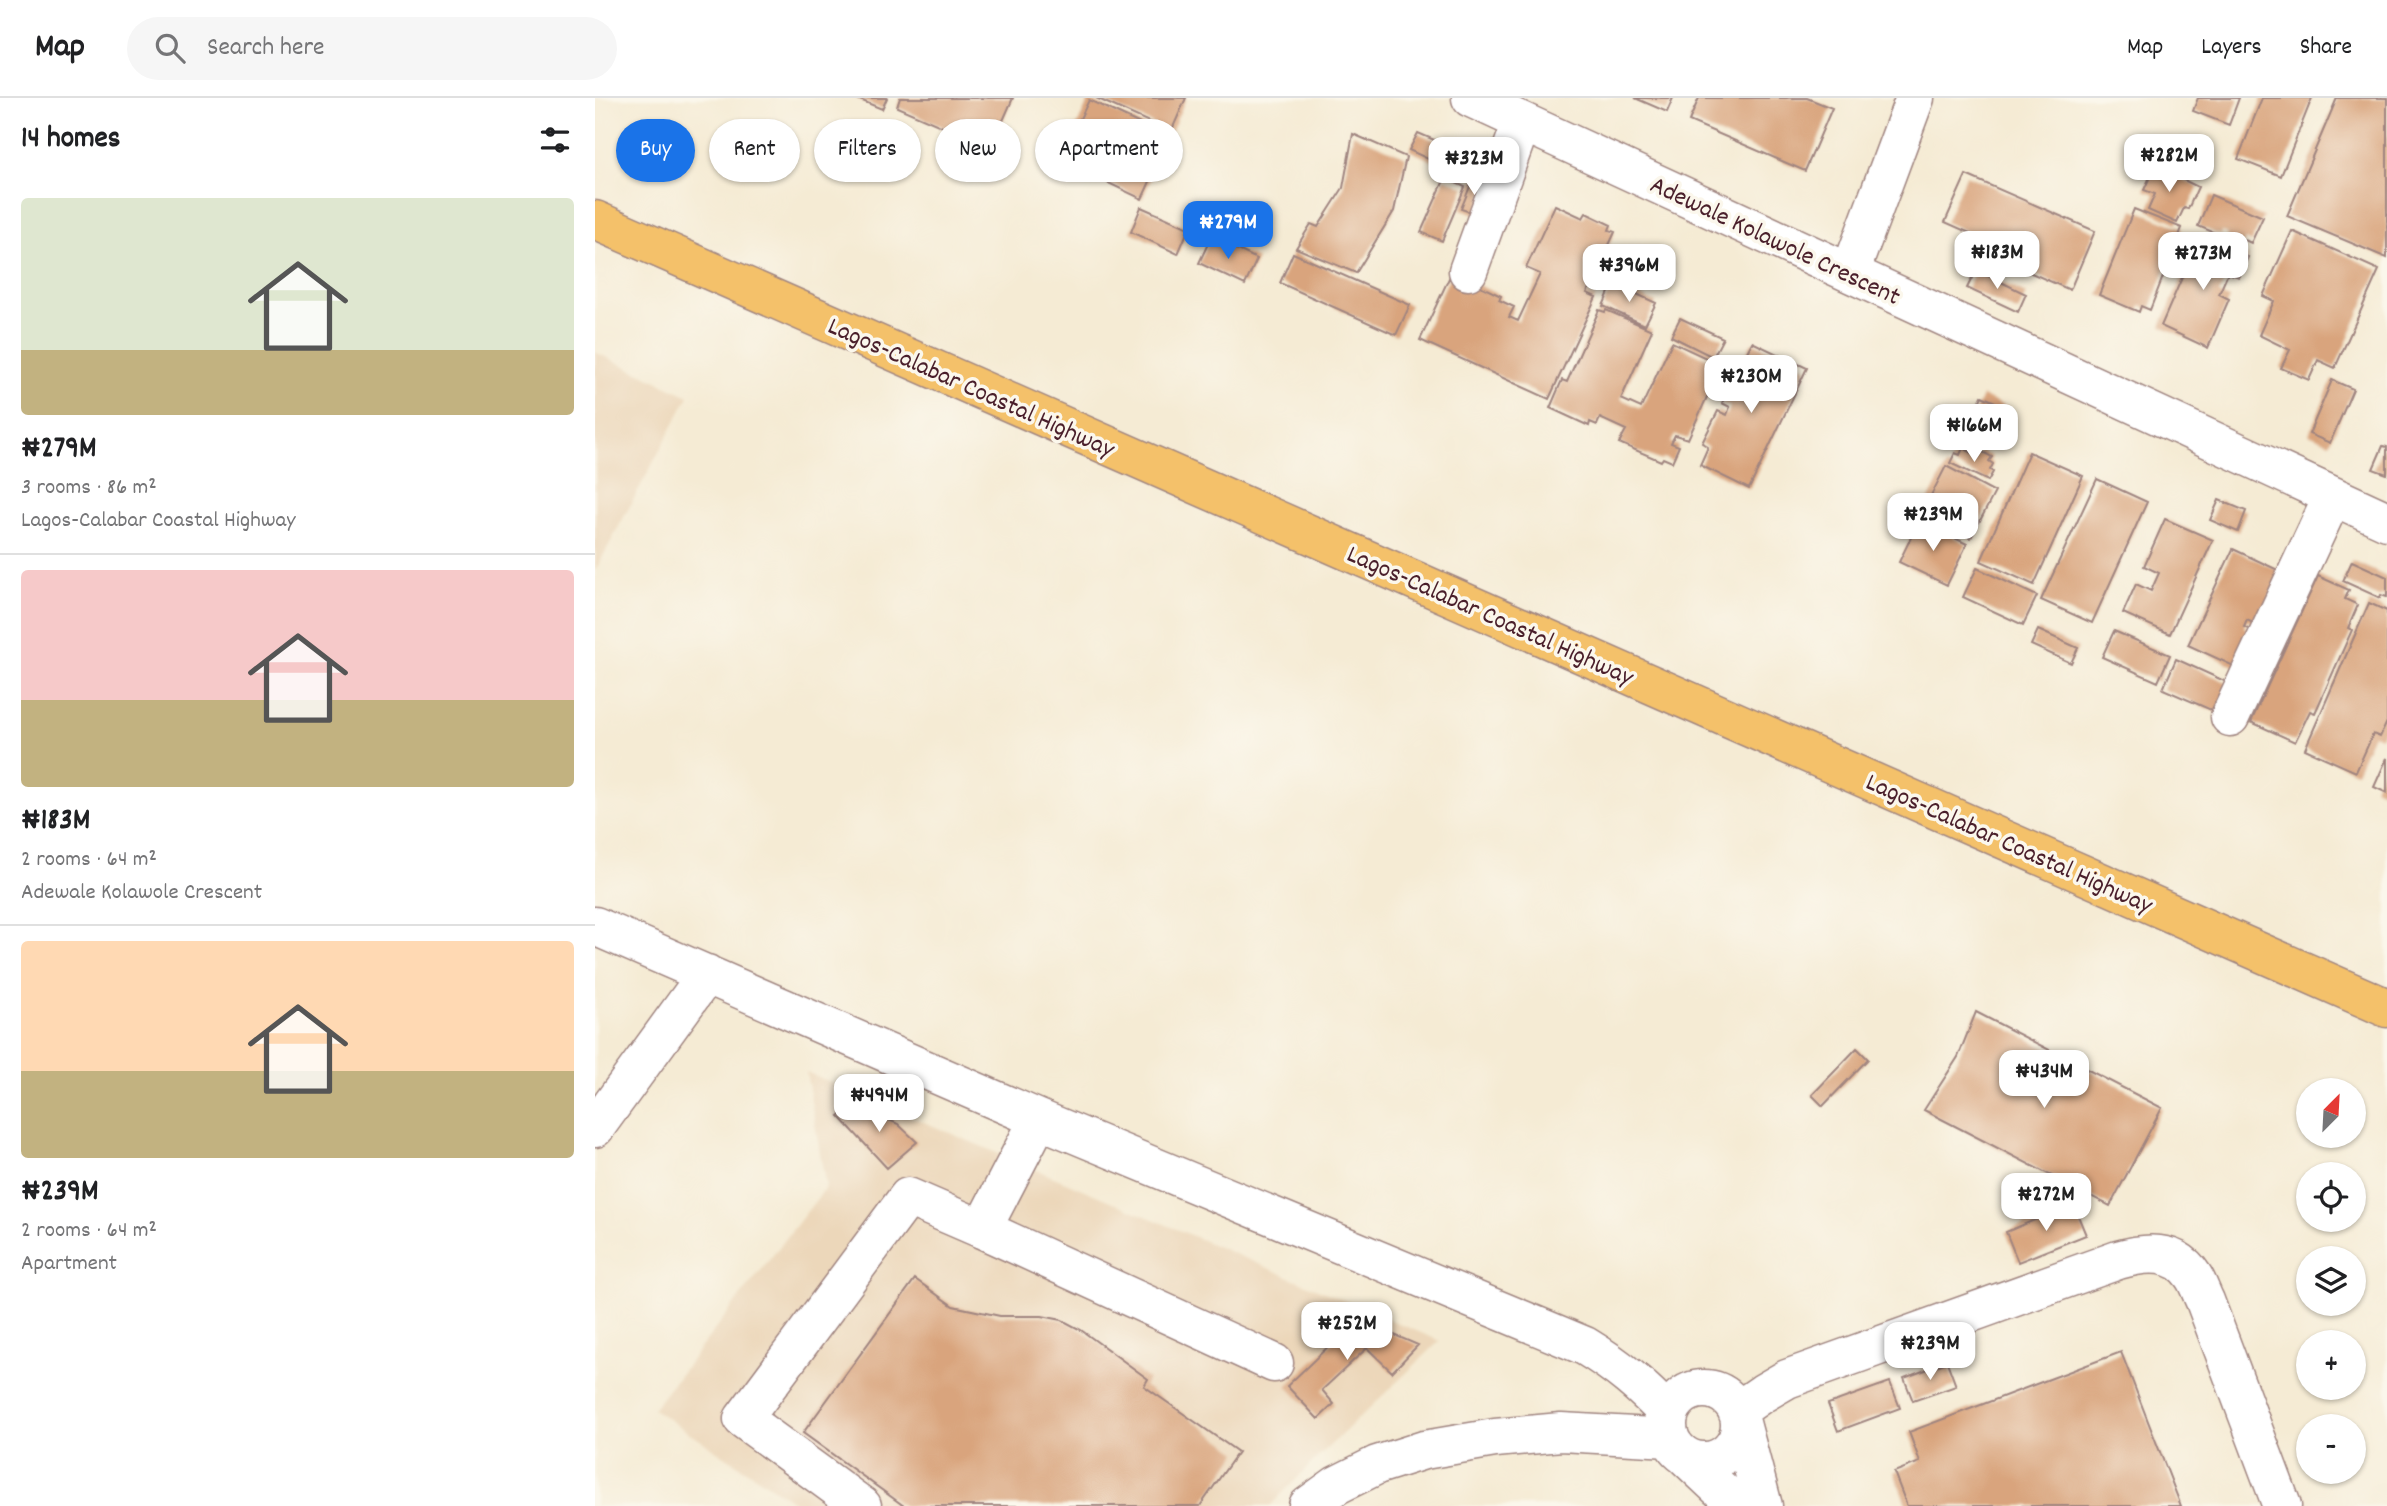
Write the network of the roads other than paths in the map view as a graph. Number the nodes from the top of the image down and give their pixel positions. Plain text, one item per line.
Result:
1 (1471, 98) edge
2 (1915, 98) edge
3 (1522, 122) junction
4 (595, 220) edge
5 (1468, 271) dead end
6 (1850, 273) junction
7 (2333, 496) junction
8 (2387, 522) edge
9 (2230, 717) dead end
10 (595, 926) edge
11 (707, 974) junction
12 (2387, 1008) edge
13 (1039, 1119) junction
14 (595, 1128) edge
15 (982, 1228) junction
16 (1585, 1346) junction
17 (1274, 1363) dead end
18 (1733, 1409) junction
19 (1675, 1437) junction
20 (862, 1506) edge
21 (1308, 1506) edge
22 (1738, 1506) edge
23 (1763, 1506) edge
24 (2282, 1506) edge

1 - 3 street, Adewale Kolawole Crescent
2 - 6 street
3 - 5 street
3 - 6 street, Adewale Kolawole Crescent
4 - 12 highway, Lagos-Calabar Coastal Highway
6 - 7 street, Adewale Kolawole Crescent
7 - 8 street, Adewale Kolawole Crescent
7 - 9 street
10 - 11 street
11 - 13 street
11 - 14 street
13 - 15 street
13 - 16 street
15 - 17 street
15 - 20 street
16 - 18 street
16 - 19 street
18 - 19 street
18 - 19 street
18 - 23 street
18 - 24 street
19 - 21 street
19 - 22 street

